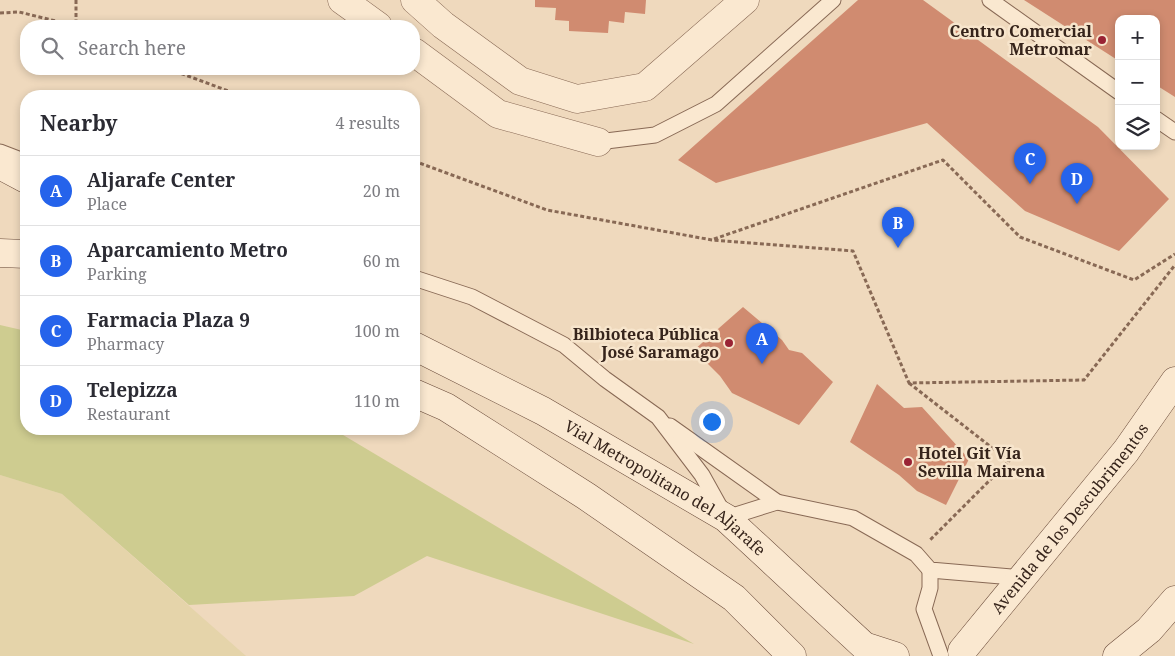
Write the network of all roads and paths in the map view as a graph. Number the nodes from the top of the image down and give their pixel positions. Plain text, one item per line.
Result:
1 (76, 0) edge
2 (342, 0) edge
3 (415, 0) edge
4 (745, 0) edge
5 (834, 0) edge
6 (990, 0) edge
7 (0, 13) edge
8 (52, 20) edge
9 (76, 20) edge
10 (370, 20) edge
11 (420, 56) edge
12 (185, 75) edge
13 (1115, 89) edge
14 (226, 90) edge
15 (1160, 122) edge
16 (1175, 132) edge
17 (598, 142) joint
18 (0, 152) edge
19 (0, 157) edge
20 (20, 160) edge
21 (420, 162) edge
22 (0, 165) edge
23 (20, 170) edge
24 (20, 176) edge
25 (712, 240) junction
26 (0, 253) edge
27 (20, 254) edge
28 (1175, 254) edge
29 (1175, 265) edge
30 (420, 280) edge
31 (420, 349) edge
32 (1175, 381) edge
33 (909, 383) junction
34 (420, 396) edge
35 (658, 417) junction
36 (777, 502) junction
37 (726, 518) junction
38 (916, 554) junction
39 (930, 570) junction
40 (1023, 578) junction
41 (1175, 600) edge
42 (956, 655) edge
43 (792, 656) edge
44 (895, 656) edge
45 (1117, 656) edge

1 - 9 path
2 - 10 main road
3 - 4 main road
5 - 17 lane
6 - 13 lane
7 - 8 path
11 - 17 main road
12 - 14 path
15 - 16 lane
18 - 20 lane
19 - 23 lane
21 - 25 path
22 - 24 main road
25 - 28 path
25 - 33 path
26 - 27 main road
29 - 33 path
30 - 35 lane
31 - 37 main road, Vial Metropolitano del Aljarafe
32 - 40 main road, Avenida de los Descubrimentos
33 - 38 path
34 - 43 main road
35 - 36 lane
35 - 37 lane
36 - 37 lane
36 - 38 lane
37 - 44 main road, Vial Metropolitano del Aljarafe
38 - 39 lane
39 - 40 lane
39 - 42 lane
40 - 42 main road, Avenida de los Descubrimentos
41 - 45 main road

